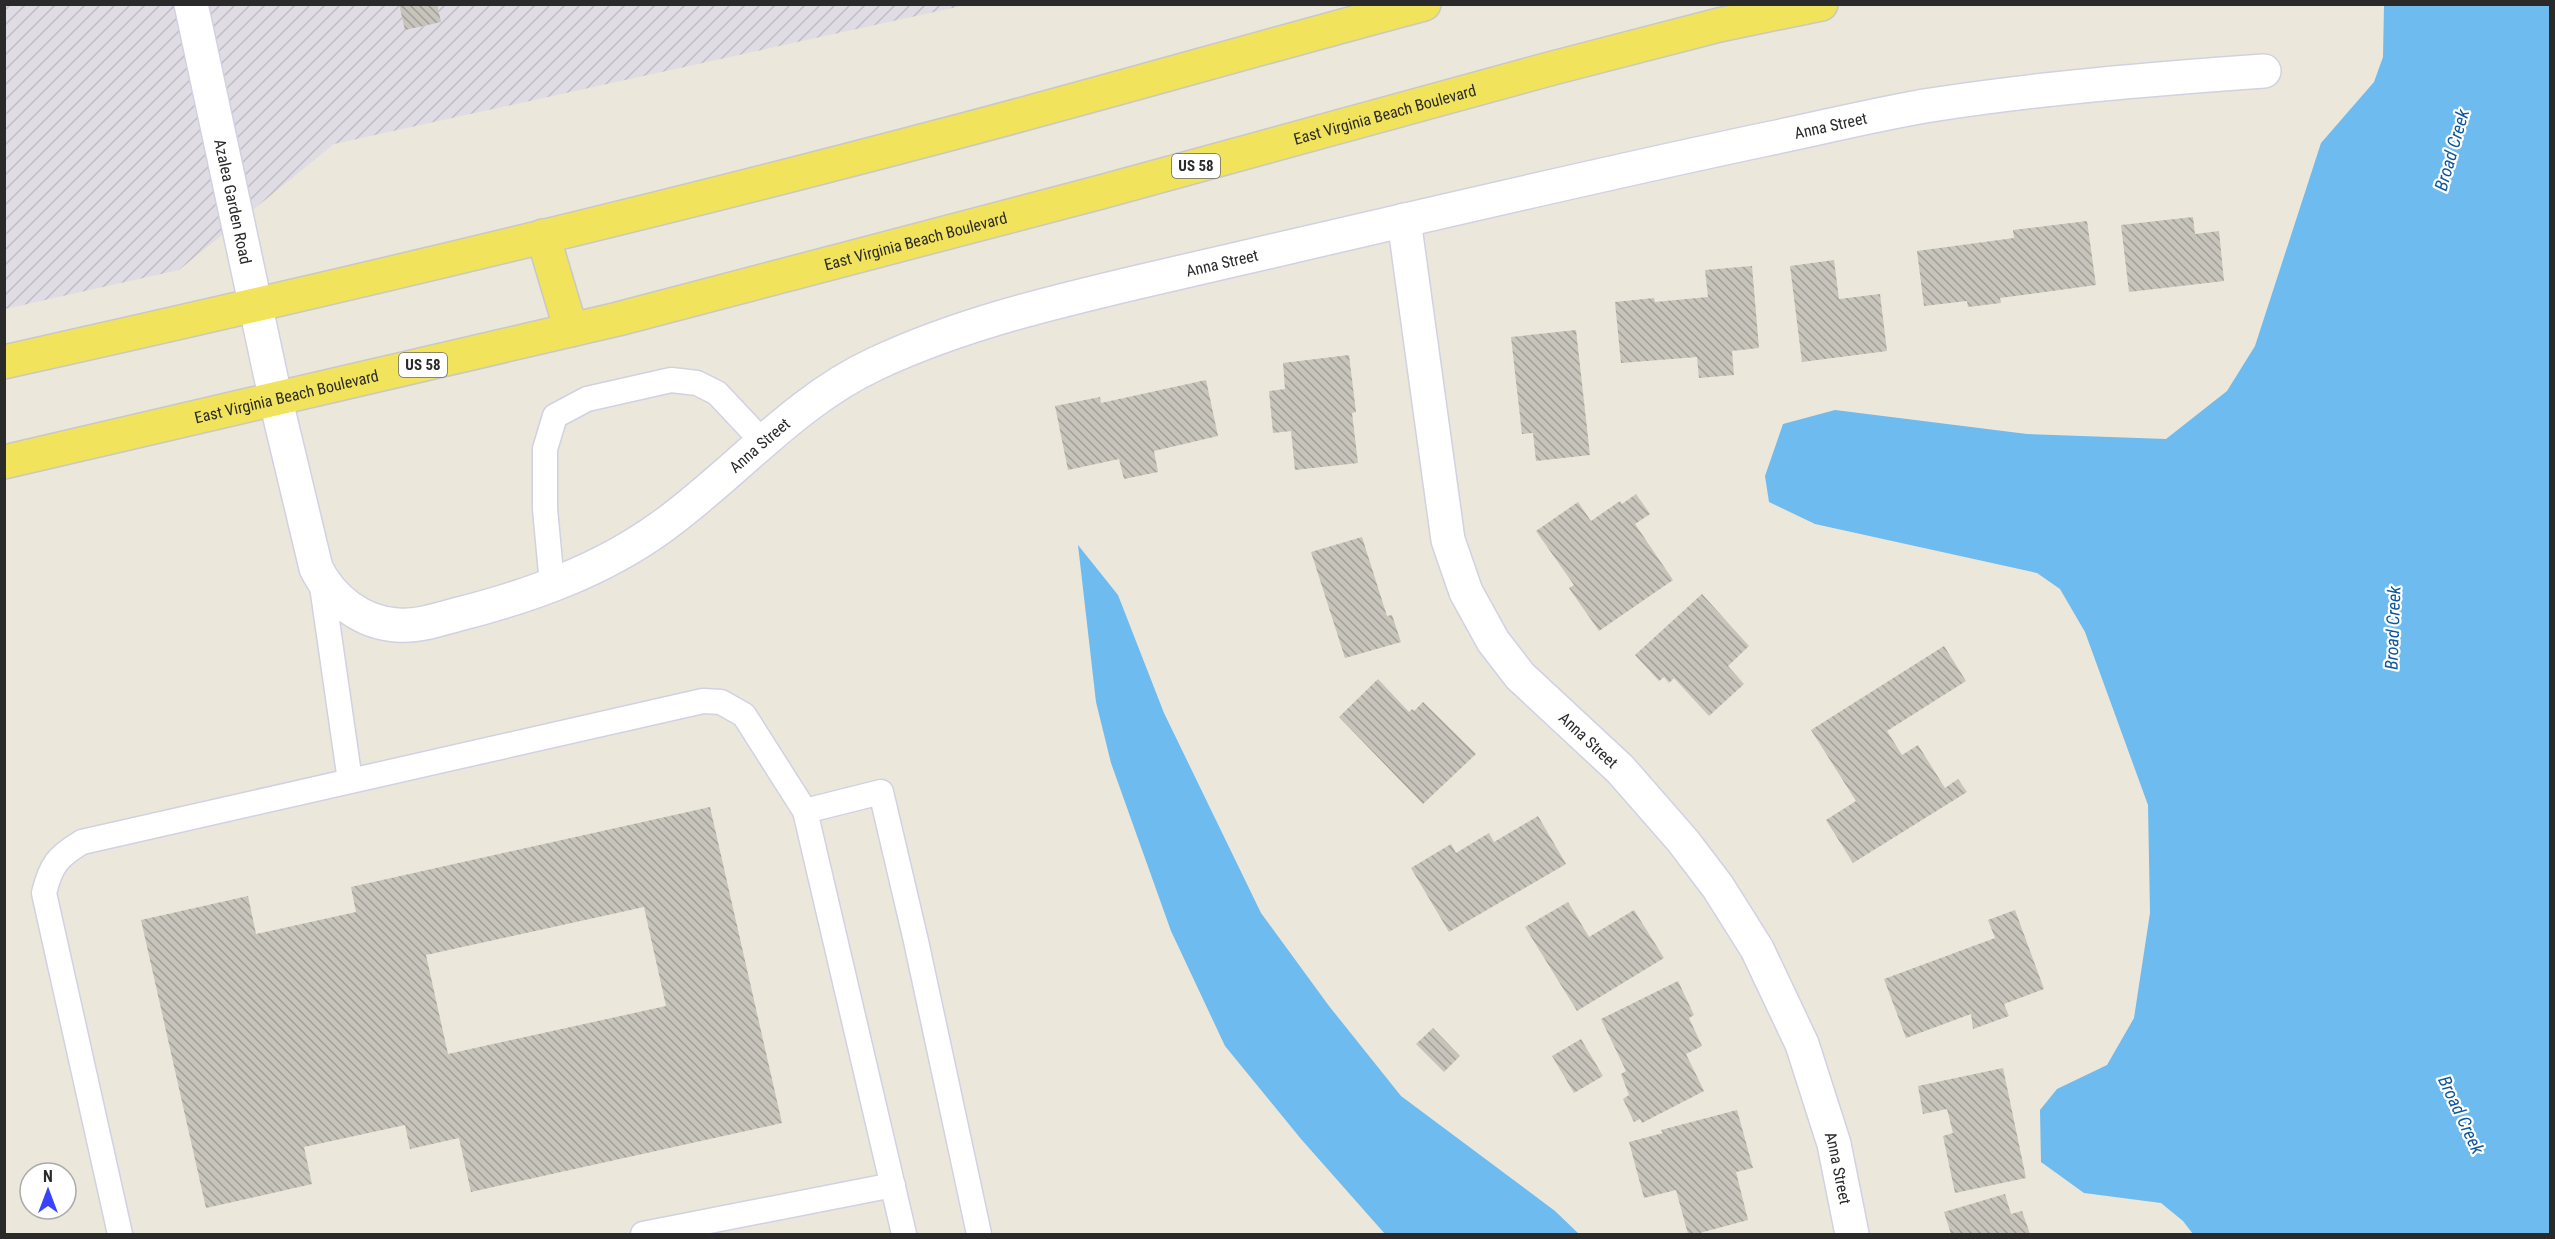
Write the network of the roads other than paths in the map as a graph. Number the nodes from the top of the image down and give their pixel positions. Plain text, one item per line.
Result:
1 (191, 4) edge
2 (1424, 4) edge
3 (1821, 4) edge
4 (2264, 71) dead end
5 (1404, 220) junction
6 (543, 236) junction
7 (255, 306) junction
8 (571, 330) junction
9 (4, 362) edge
10 (276, 400) junction
11 (763, 442) junction
12 (4, 462) edge
13 (321, 579) junction
14 (552, 584) junction
15 (350, 781) junction
16 (805, 811) junction
17 (893, 1185) junction
18 (120, 1234) edge
19 (643, 1234) edge
20 (904, 1234) edge
21 (979, 1234) edge
22 (1852, 1234) edge

1 - 7 street, Azalea Garden Road
2 - 6 main road
3 - 8 main road, East Virginia Beach Boulevard / US 58
4 - 5 street, Anna Street
5 - 11 street, Anna Street
5 - 22 street, Anna Street
6 - 7 main road
6 - 8 main road
7 - 9 main road
7 - 10 street, Azalea Garden Road
8 - 10 main road, East Virginia Beach Boulevard / US 58
10 - 12 main road, East Virginia Beach Boulevard / US 58
10 - 13 street, Anna Street
11 - 14 street, Anna Street
11 - 14 lane
13 - 14 street, Anna Street
13 - 15 lane
15 - 16 lane
15 - 18 lane
16 - 17 lane
16 - 21 lane
17 - 19 lane
17 - 20 lane

